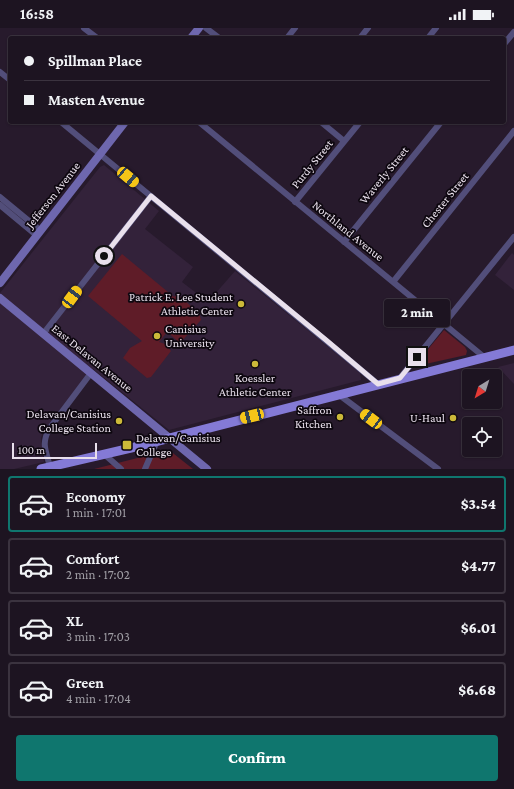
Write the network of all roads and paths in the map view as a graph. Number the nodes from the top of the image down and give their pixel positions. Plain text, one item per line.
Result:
1 (84, 28) edge
2 (199, 28) edge
3 (206, 28) edge
4 (368, 28) edge
5 (436, 28) edge
6 (514, 32) edge
7 (94, 36) edge
8 (193, 36) edge
9 (216, 36) edge
10 (362, 36) edge
11 (430, 36) edge
12 (506, 42) edge
13 (0, 72) edge
14 (8, 78) edge
15 (63, 124) edge
16 (123, 124) edge
17 (201, 124) edge
18 (323, 124) edge
19 (358, 124) edge
20 (439, 124) edge
21 (514, 131) edge
22 (344, 141) junction
23 (100, 154) junction
24 (151, 196) junction
25 (0, 197) edge
26 (295, 202) junction
27 (0, 205) edge
28 (38, 233) junction
29 (514, 237) edge
30 (344, 242) junction
31 (393, 282) junction
32 (0, 283) edge
33 (0, 298) edge
34 (444, 324) junction
35 (43, 334) junction
36 (514, 350) edge
37 (484, 357) junction
38 (92, 373) junction
39 (400, 378) junction
40 (378, 384) junction
41 (338, 394) junction
42 (168, 438) junction
43 (157, 441) junction
44 (104, 454) junction
45 (46, 468) edge
46 (121, 469) edge
47 (145, 469) edge
48 (207, 469) edge
49 (438, 469) edge

1 - 7 street
2 - 8 street
3 - 9 street
4 - 10 street
5 - 11 street
6 - 12 street
13 - 14 street
15 - 23 street
16 - 23 street, Jefferson Avenue
17 - 26 street, Northland Avenue
18 - 22 street
19 - 22 street, Purdy Street
20 - 30 street, Waverly Street
21 - 31 street, Chester Street
22 - 26 street, Purdy Street
23 - 24 street
23 - 28 street, Jefferson Avenue
24 - 35 street
24 - 40 street
25 - 28 street
26 - 30 street, Northland Avenue
27 - 28 street
28 - 32 street, Jefferson Avenue
29 - 34 street
30 - 31 street, Northland Avenue
31 - 34 street, Northland Avenue
33 - 35 street, East Delavan Avenue
34 - 37 street, Northland Avenue
34 - 39 street
35 - 38 street, East Delavan Avenue
36 - 37 main road
37 - 39 main road
38 - 42 street, East Delavan Avenue
38 - 45 street
39 - 40 main road
40 - 41 main road
41 - 42 main road
41 - 49 street
42 - 43 main road
42 - 48 street, East Delavan Avenue
43 - 44 main road
43 - 47 street
44 - 45 main road
44 - 46 street

